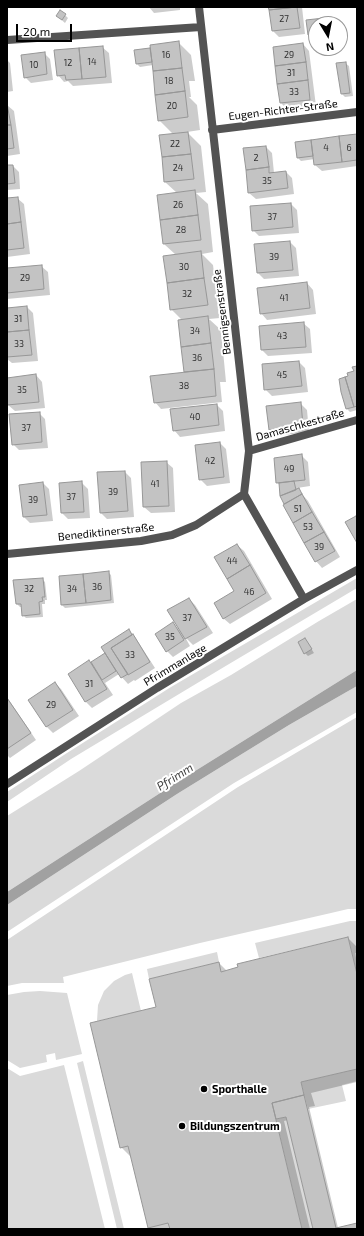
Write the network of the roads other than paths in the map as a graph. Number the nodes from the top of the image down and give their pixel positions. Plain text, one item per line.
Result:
1 (199, 7) edge
2 (201, 27) junction
3 (7, 40) edge
4 (357, 112) edge
5 (212, 130) junction
6 (357, 420) edge
7 (249, 451) junction
8 (244, 494) junction
9 (7, 554) edge
10 (357, 570) edge
11 (304, 599) junction
12 (7, 784) edge

1 - 2 street, Bennigsenstraße
2 - 3 street
2 - 5 street, Bennigsenstraße
4 - 5 street, Eugen-Richter-Straße
5 - 7 street, Bennigsenstraße
6 - 7 street, Damaschkestraße
7 - 8 street, Bennigsenstraße
8 - 9 street, Benediktinerstraße
8 - 11 street
10 - 11 street, Pfrimmanlage
11 - 12 street, Pfrimmanlage

